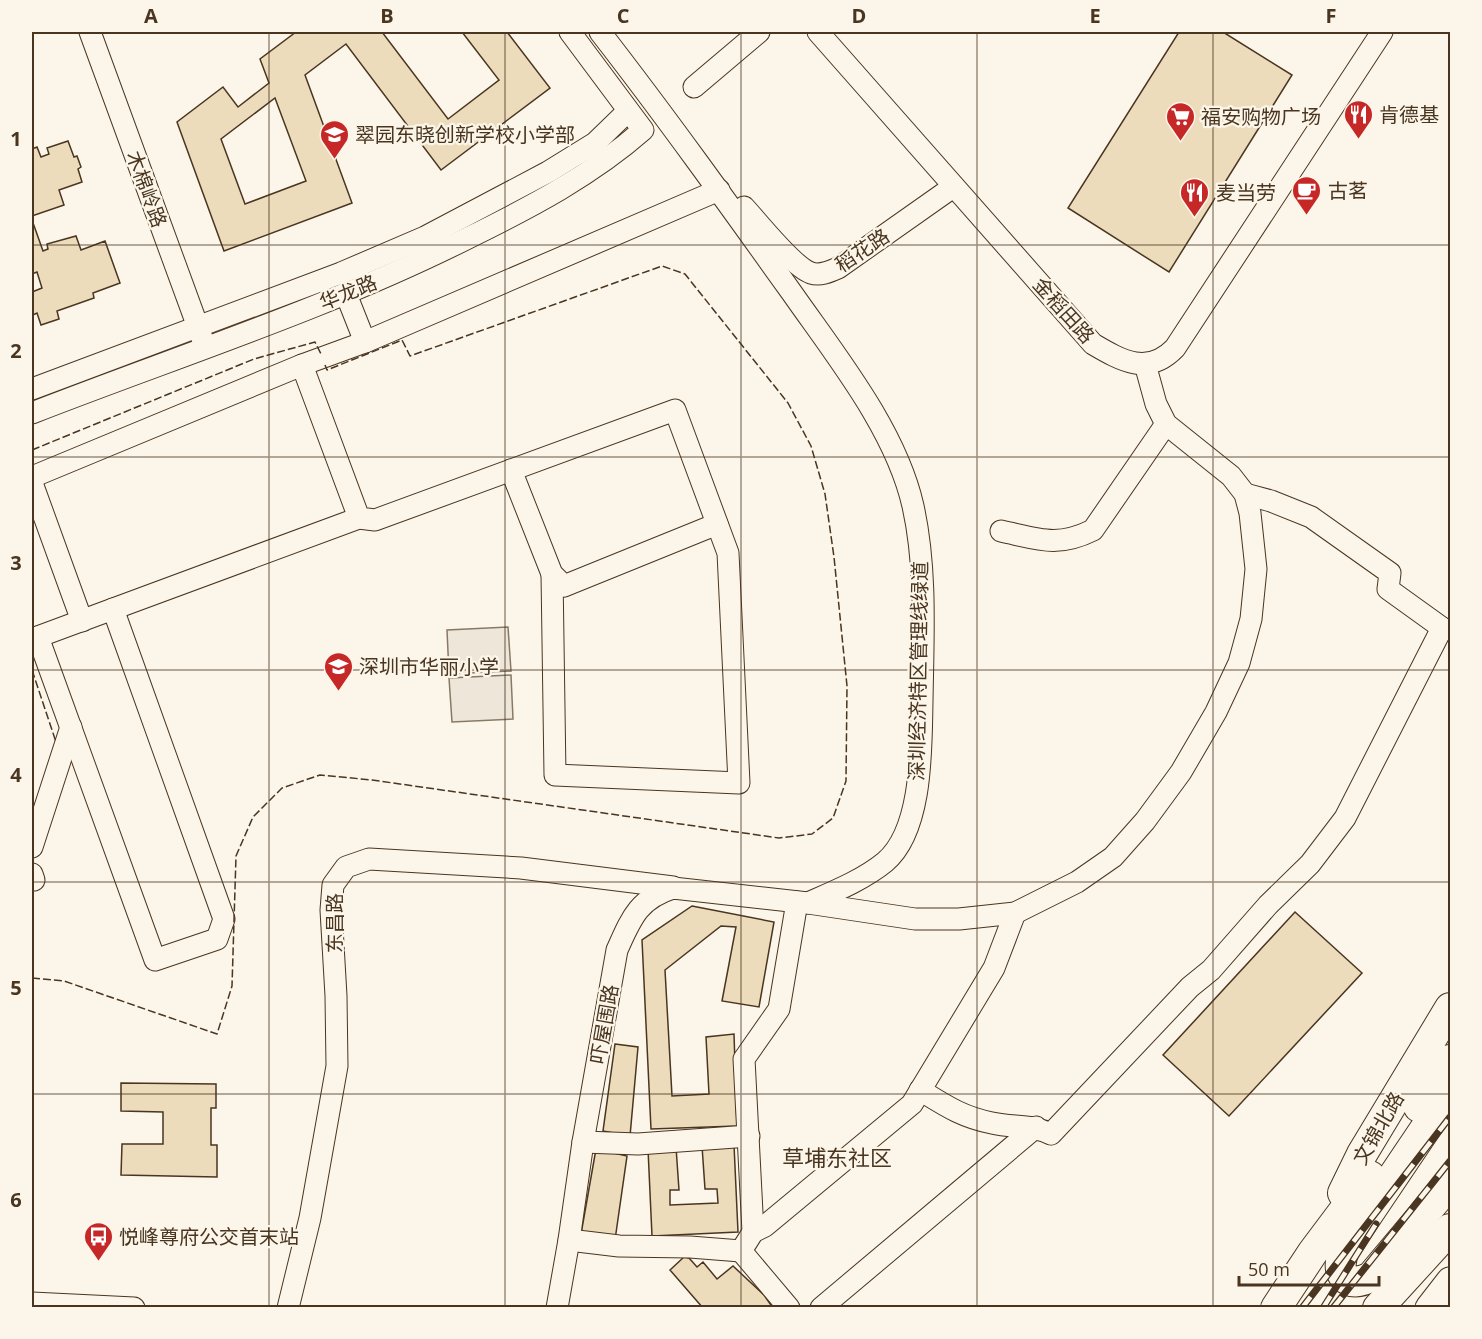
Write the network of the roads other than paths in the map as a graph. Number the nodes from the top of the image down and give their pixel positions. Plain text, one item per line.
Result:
1 (90, 32) edge
2 (570, 32) edge
3 (600, 32) edge
4 (759, 32) edge
5 (818, 32) edge
6 (1382, 32) edge
7 (694, 87) dead end
8 (628, 111) junction
9 (953, 187) junction
10 (719, 190) junction
11 (346, 294) junction
12 (198, 327) junction
13 (365, 342) junction
14 (205, 347) junction
15 (1145, 364) junction
16 (302, 365) junction
17 (32, 389) edge
18 (32, 413) edge
19 (1166, 424) junction
20 (511, 470) junction
21 (32, 477) edge
22 (32, 483) edge
23 (1245, 494) junction
24 (359, 518) junction
25 (717, 524) junction
26 (1001, 531) dead end
27 (552, 574) junction
28 (113, 609) junction
29 (82, 621) junction
30 (35, 638) edge
31 (70, 727) junction
32 (32, 847) edge
33 (673, 888) junction
34 (802, 903) junction
35 (1015, 913) junction
36 (1450, 1008) edge
37 (1450, 1060) edge
38 (920, 1090) junction
39 (1450, 1092) edge
40 (1036, 1127) junction
41 (748, 1136) junction
42 (583, 1142) junction
43 (1450, 1183) edge
44 (1450, 1215) edge
45 (1450, 1229) edge
46 (753, 1232) junction
47 (569, 1240) junction
48 (741, 1251) junction
49 (1313, 1252) junction
50 (1450, 1281) edge
51 (1386, 1298) edge
52 (32, 1303) edge
53 (134, 1308) edge
54 (288, 1308) edge
55 (557, 1308) edge
56 (789, 1308) edge
57 (821, 1308) edge
58 (1276, 1308) edge
59 (1429, 1308) edge

1 - 12 street, 木棉岭路
2 - 8 street
3 - 10 street, 深圳经济特区管理线绿道
4 - 7 street
5 - 9 street, 金稻田路
6 - 15 street
8 - 11 street, 华龙路
8 - 12 street, 华龙路
9 - 10 street, 稻花路
9 - 15 street, 金稻田路
10 - 13 street
10 - 34 street, 深圳经济特区管理线绿道
11 - 13 street
11 - 14 street, 华龙路
12 - 14 street, 木棉岭路
12 - 17 street, 华龙路
13 - 16 street
14 - 18 street, 华龙路
15 - 19 street
16 - 21 street
16 - 24 street
19 - 23 street
19 - 26 street
20 - 24 street
20 - 25 street
20 - 27 street
22 - 29 street
23 - 35 street
23 - 40 street
24 - 28 street
25 - 27 street
25 - 27 street
28 - 29 street
28 - 31 street
29 - 30 street
30 - 31 street
31 - 32 street
33 - 34 street
33 - 42 street, 吓屋围路
33 - 54 street, 东昌路
34 - 35 street
34 - 41 street
35 - 38 street
36 - 49 highway, 文锦北路
37 - 49 highway, 文锦北路
38 - 40 street
38 - 46 street
39 - 43 highway
40 - 57 street
41 - 42 street
41 - 46 street
42 - 47 street, 吓屋围路
44 - 51 highway
45 - 51 highway
46 - 48 street
47 - 48 street
47 - 55 street, 吓屋围路
48 - 56 street
49 - 58 highway
50 - 59 main road
52 - 53 street

